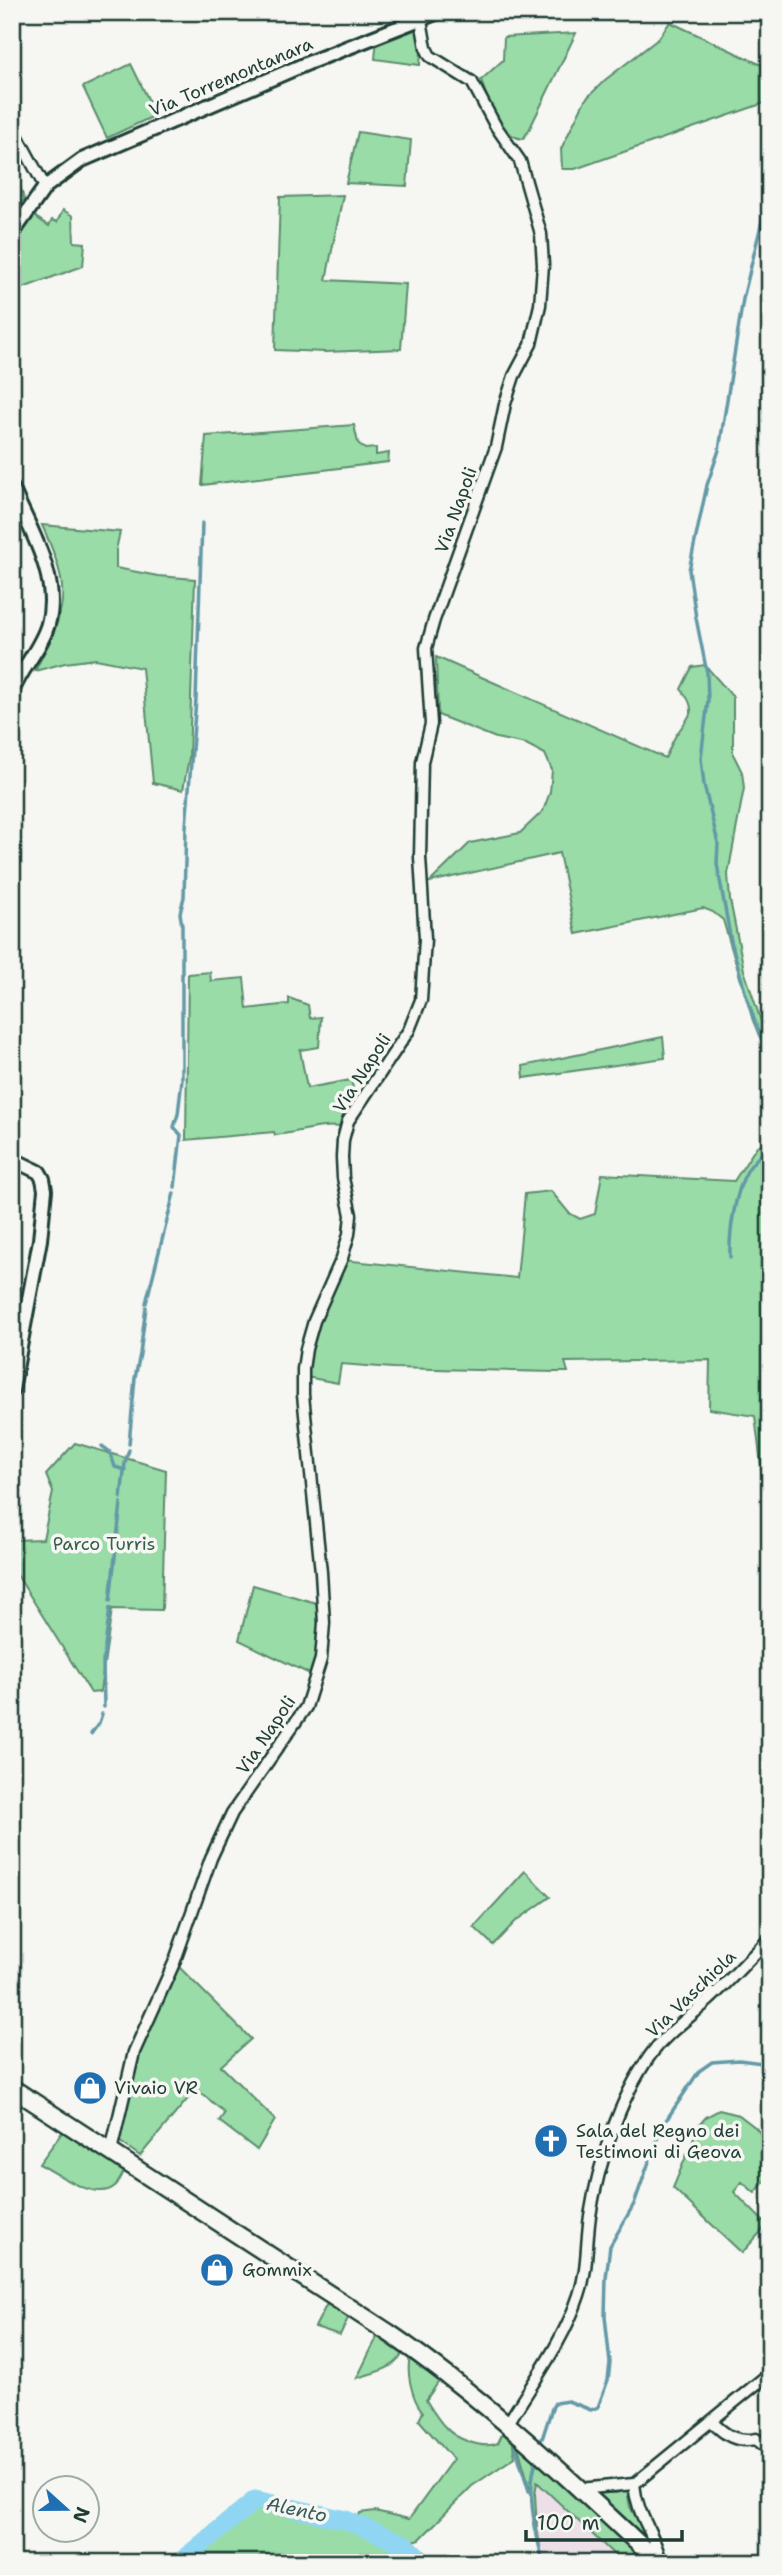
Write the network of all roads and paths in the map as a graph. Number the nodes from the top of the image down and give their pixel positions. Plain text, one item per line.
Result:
1 (438, 12) edge
2 (422, 20) junction
3 (12, 126) edge
4 (45, 187) junction
5 (12, 234) edge
6 (12, 488) edge
7 (12, 692) edge
8 (12, 1159) edge
9 (17, 1346) edge
10 (12, 1390) edge
11 (770, 1938) edge
12 (12, 2088) edge
13 (111, 2151) junction
14 (770, 2373) edge
15 (711, 2421) junction
16 (507, 2425) junction
17 (770, 2450) edge
18 (634, 2484) junction
19 (579, 2489) junction
20 (660, 2563) edge

1 - 2 street, Via Torremontanara
2 - 4 street, Via Torremontanara
2 - 13 street, Via Napoli
3 - 4 street
4 - 5 street, Via Torremontanara
6 - 7 street
8 - 9 street
9 - 10 street
11 - 16 street, Via Vaschiola
12 - 13 main road
13 - 16 main road
14 - 15 street
15 - 17 street
15 - 18 street
16 - 19 main road
18 - 19 street
18 - 20 street
19 - 20 main road

